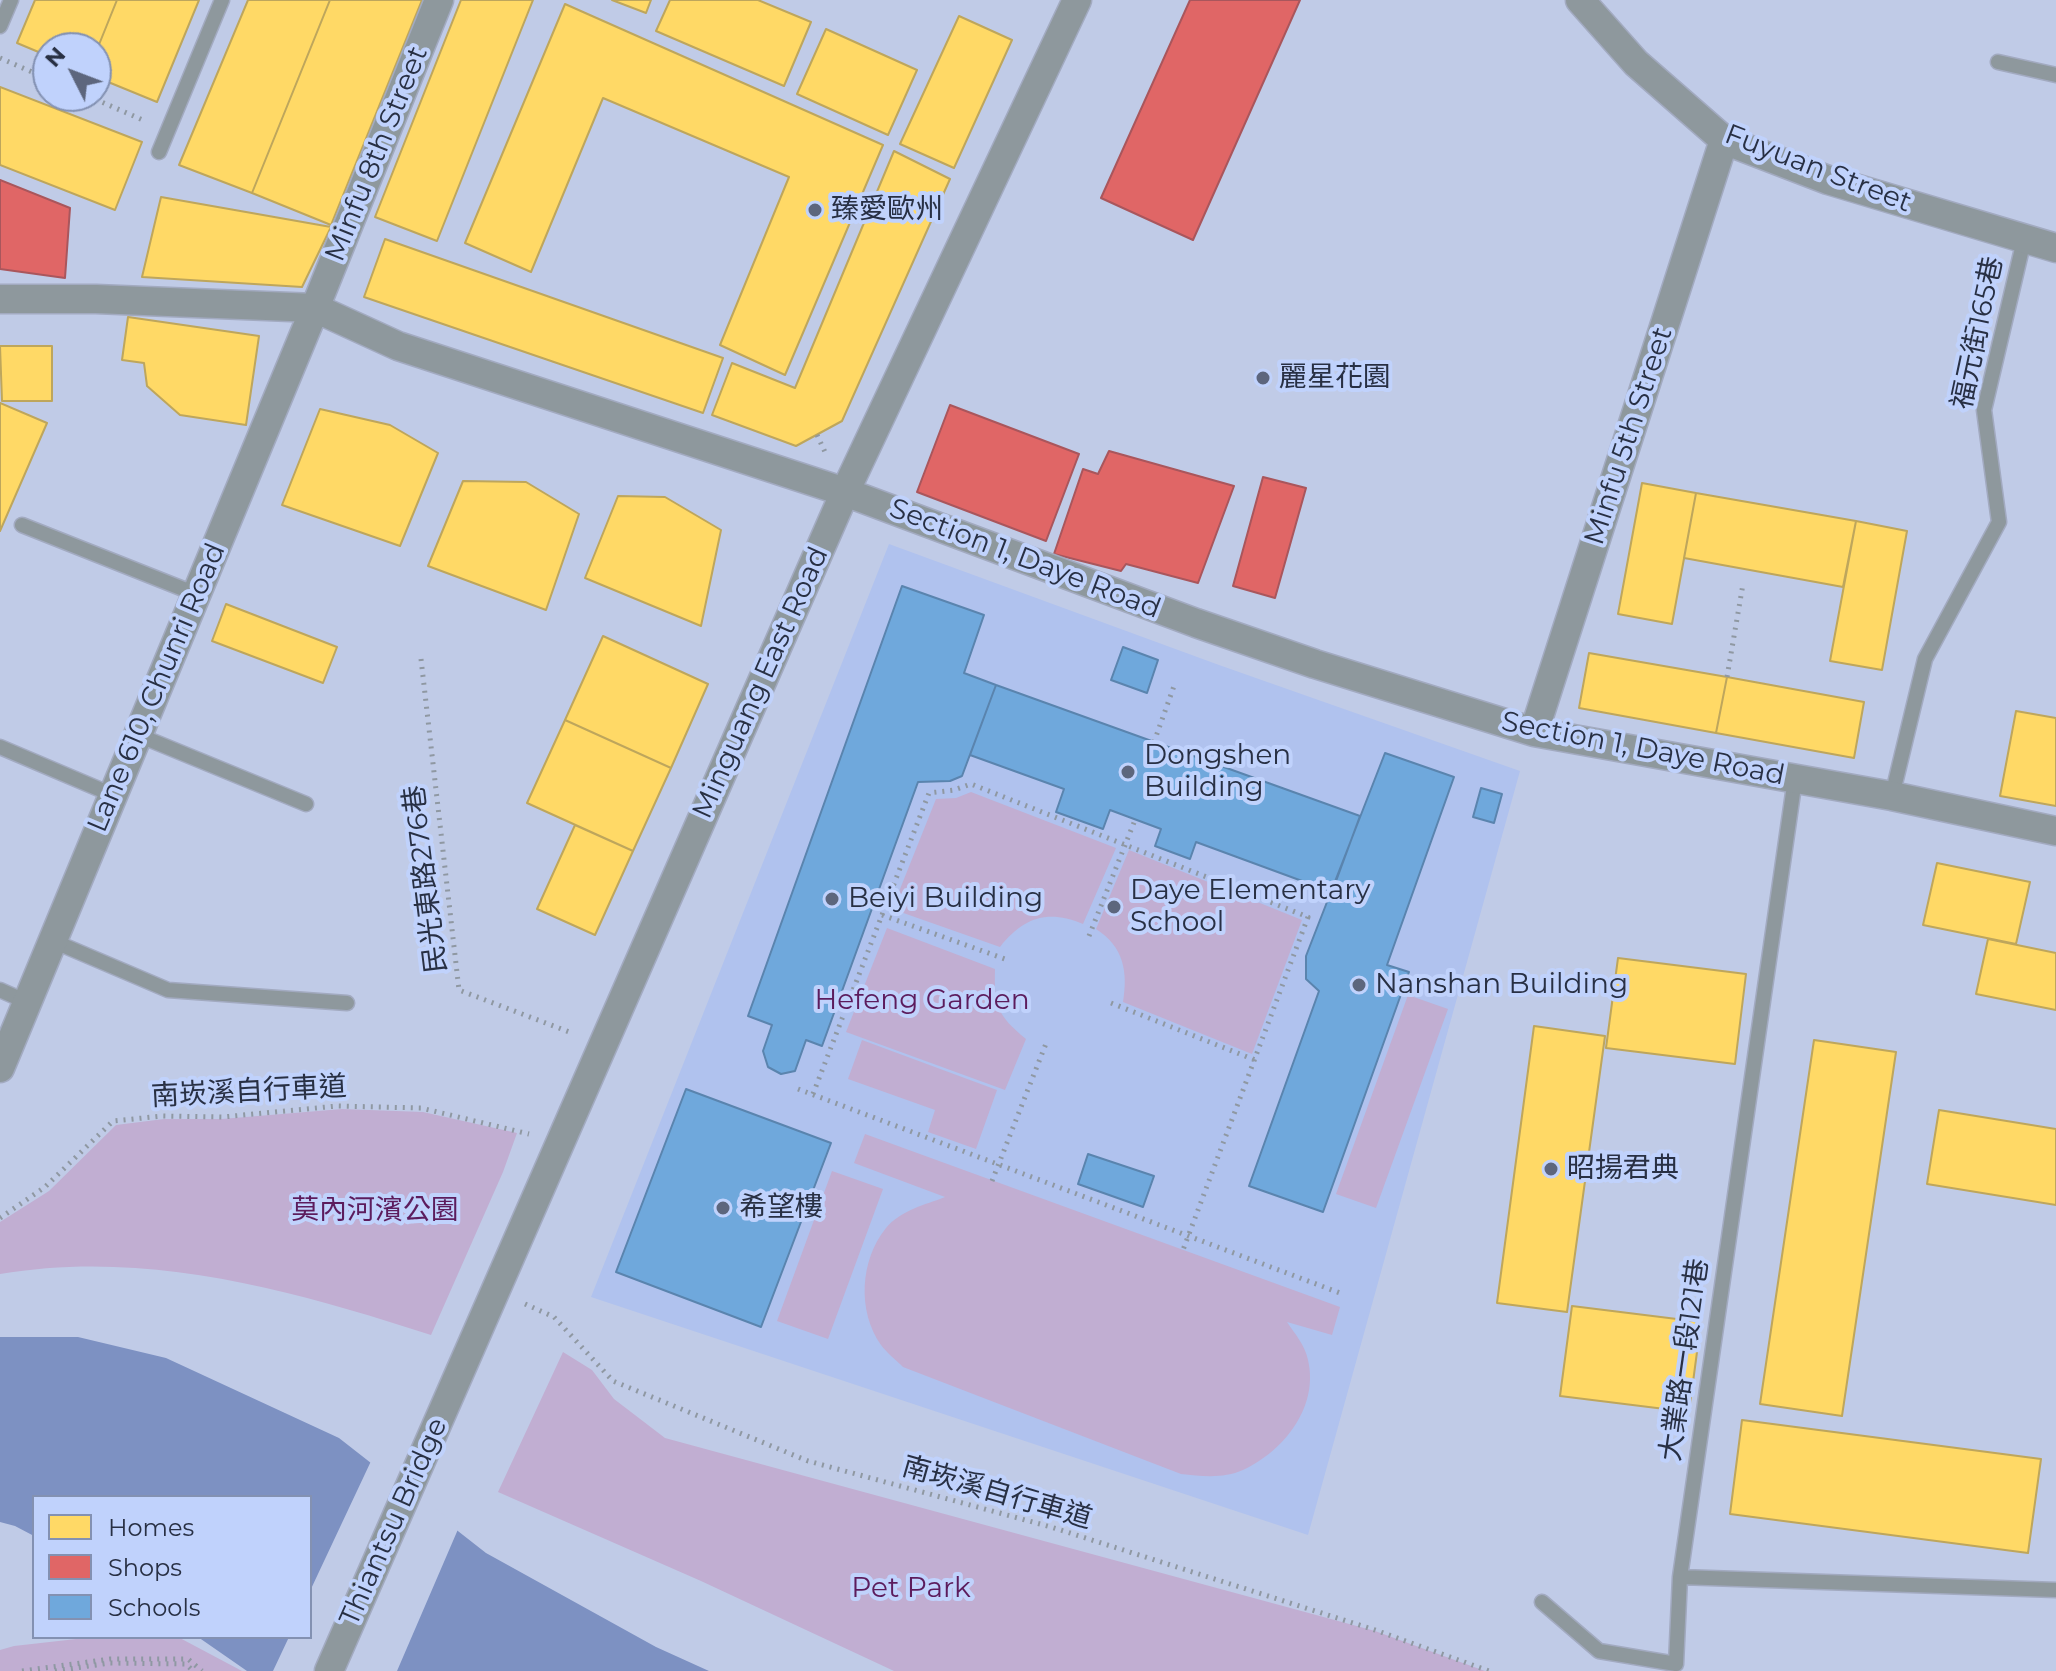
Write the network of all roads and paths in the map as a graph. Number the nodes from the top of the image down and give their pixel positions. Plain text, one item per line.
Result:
1 (11, 0) edge
2 (222, 0) edge
3 (439, 0) edge
4 (1077, 0) edge
5 (1580, 0) edge
6 (0, 26) edge
7 (0, 58) edge
8 (1998, 62) dead end
9 (32, 72) edge
10 (2056, 75) edge
11 (112, 106) edge
12 (168, 131) junction
13 (1724, 140) junction
14 (159, 152) dead end
15 (2024, 240) junction
16 (2056, 248) edge
17 (0, 299) edge
18 (315, 308) junction
19 (845, 492) junction
20 (22, 525) dead end
21 (1743, 584) dead end
22 (196, 594) junction
23 (421, 659) dead end
24 (1727, 677) dead end
25 (1174, 686) dead end
26 (1534, 732) junction
27 (138, 735) junction
28 (1154, 742) dead end
29 (0, 747) edge
30 (1795, 779) junction
31 (113, 795) junction
32 (1892, 796) junction
33 (306, 804) dead end
34 (1135, 820) dead end
35 (2056, 831) edge
36 (1125, 845) junction
37 (882, 915) junction
38 (1089, 936) dead end
39 (53, 941) junction
40 (1005, 959) dead end
41 (0, 990) edge
42 (27, 1002) junction
43 (347, 1003) dead end
44 (1111, 1003) dead end
45 (1047, 1041) dead end
46 (603, 1045) junction
47 (1255, 1060) junction
48 (0, 1068) edge
49 (798, 1089) dead end
50 (813, 1094) junction
51 (534, 1135) dead end
52 (999, 1164) junction
53 (992, 1181) dead end
54 (0, 1218) edge
55 (1188, 1236) junction
56 (1183, 1250) dead end
57 (1340, 1293) dead end
58 (523, 1303) dead end
59 (459, 1372) joint
60 (1680, 1577) junction
61 (2056, 1590) edge
62 (1542, 1602) dead end
63 (22, 1671) edge
64 (55, 1671) edge
65 (193, 1671) edge
66 (202, 1671) edge
67 (329, 1671) edge
68 (1489, 1671) edge

1 - 6 lane
2 - 12 lane
3 - 18 street, Minfu 8th Street
4 - 19 street, Minguang East Road
5 - 13 street, Fuyuan Street
7 - 9 path
8 - 10 lane
11 - 12 path
12 - 14 lane
13 - 15 street, Fuyuan Street
13 - 26 street, Minfu 5th Street
15 - 16 street, Fuyuan Street
15 - 32 lane, 福元街165巷
17 - 18 street, Section 1, Daye Road
18 - 19 street, Section 1, Daye Road
18 - 22 street, Lane 610, Chunri Road
19 - 26 street, Section 1, Daye Road
19 - 46 street, Minguang East Road
20 - 22 lane
21 - 24 path
22 - 27 street, Lane 610, Chunri Road
23 - 46 path, 民光東路276巷
25 - 28 path
26 - 30 street, Section 1, Daye Road
27 - 31 street, Lane 610, Chunri Road
27 - 33 lane
29 - 31 lane
30 - 32 street, Section 1, Daye Road
30 - 60 lane, 大業路一段121巷
31 - 39 street, Lane 610, Chunri Road
32 - 35 street, Section 1, Daye Road
34 - 36 path
36 - 37 path
36 - 38 path
36 - 47 path
37 - 40 path
37 - 50 path
39 - 42 street, Lane 610, Chunri Road
39 - 43 lane
41 - 42 lane
42 - 48 street, Lane 610, Chunri Road
44 - 47 path
45 - 52 path
46 - 59 street, Minguang East Road
47 - 55 path
49 - 50 path
50 - 52 path
51 - 54 path, 南崁溪自行車道
52 - 53 path
52 - 55 path
55 - 56 path
55 - 57 path
58 - 68 path, 南崁溪自行車道
59 - 67 street, Thiantsu Bridge
60 - 61 lane
60 - 62 lane
63 - 66 path
64 - 65 path

